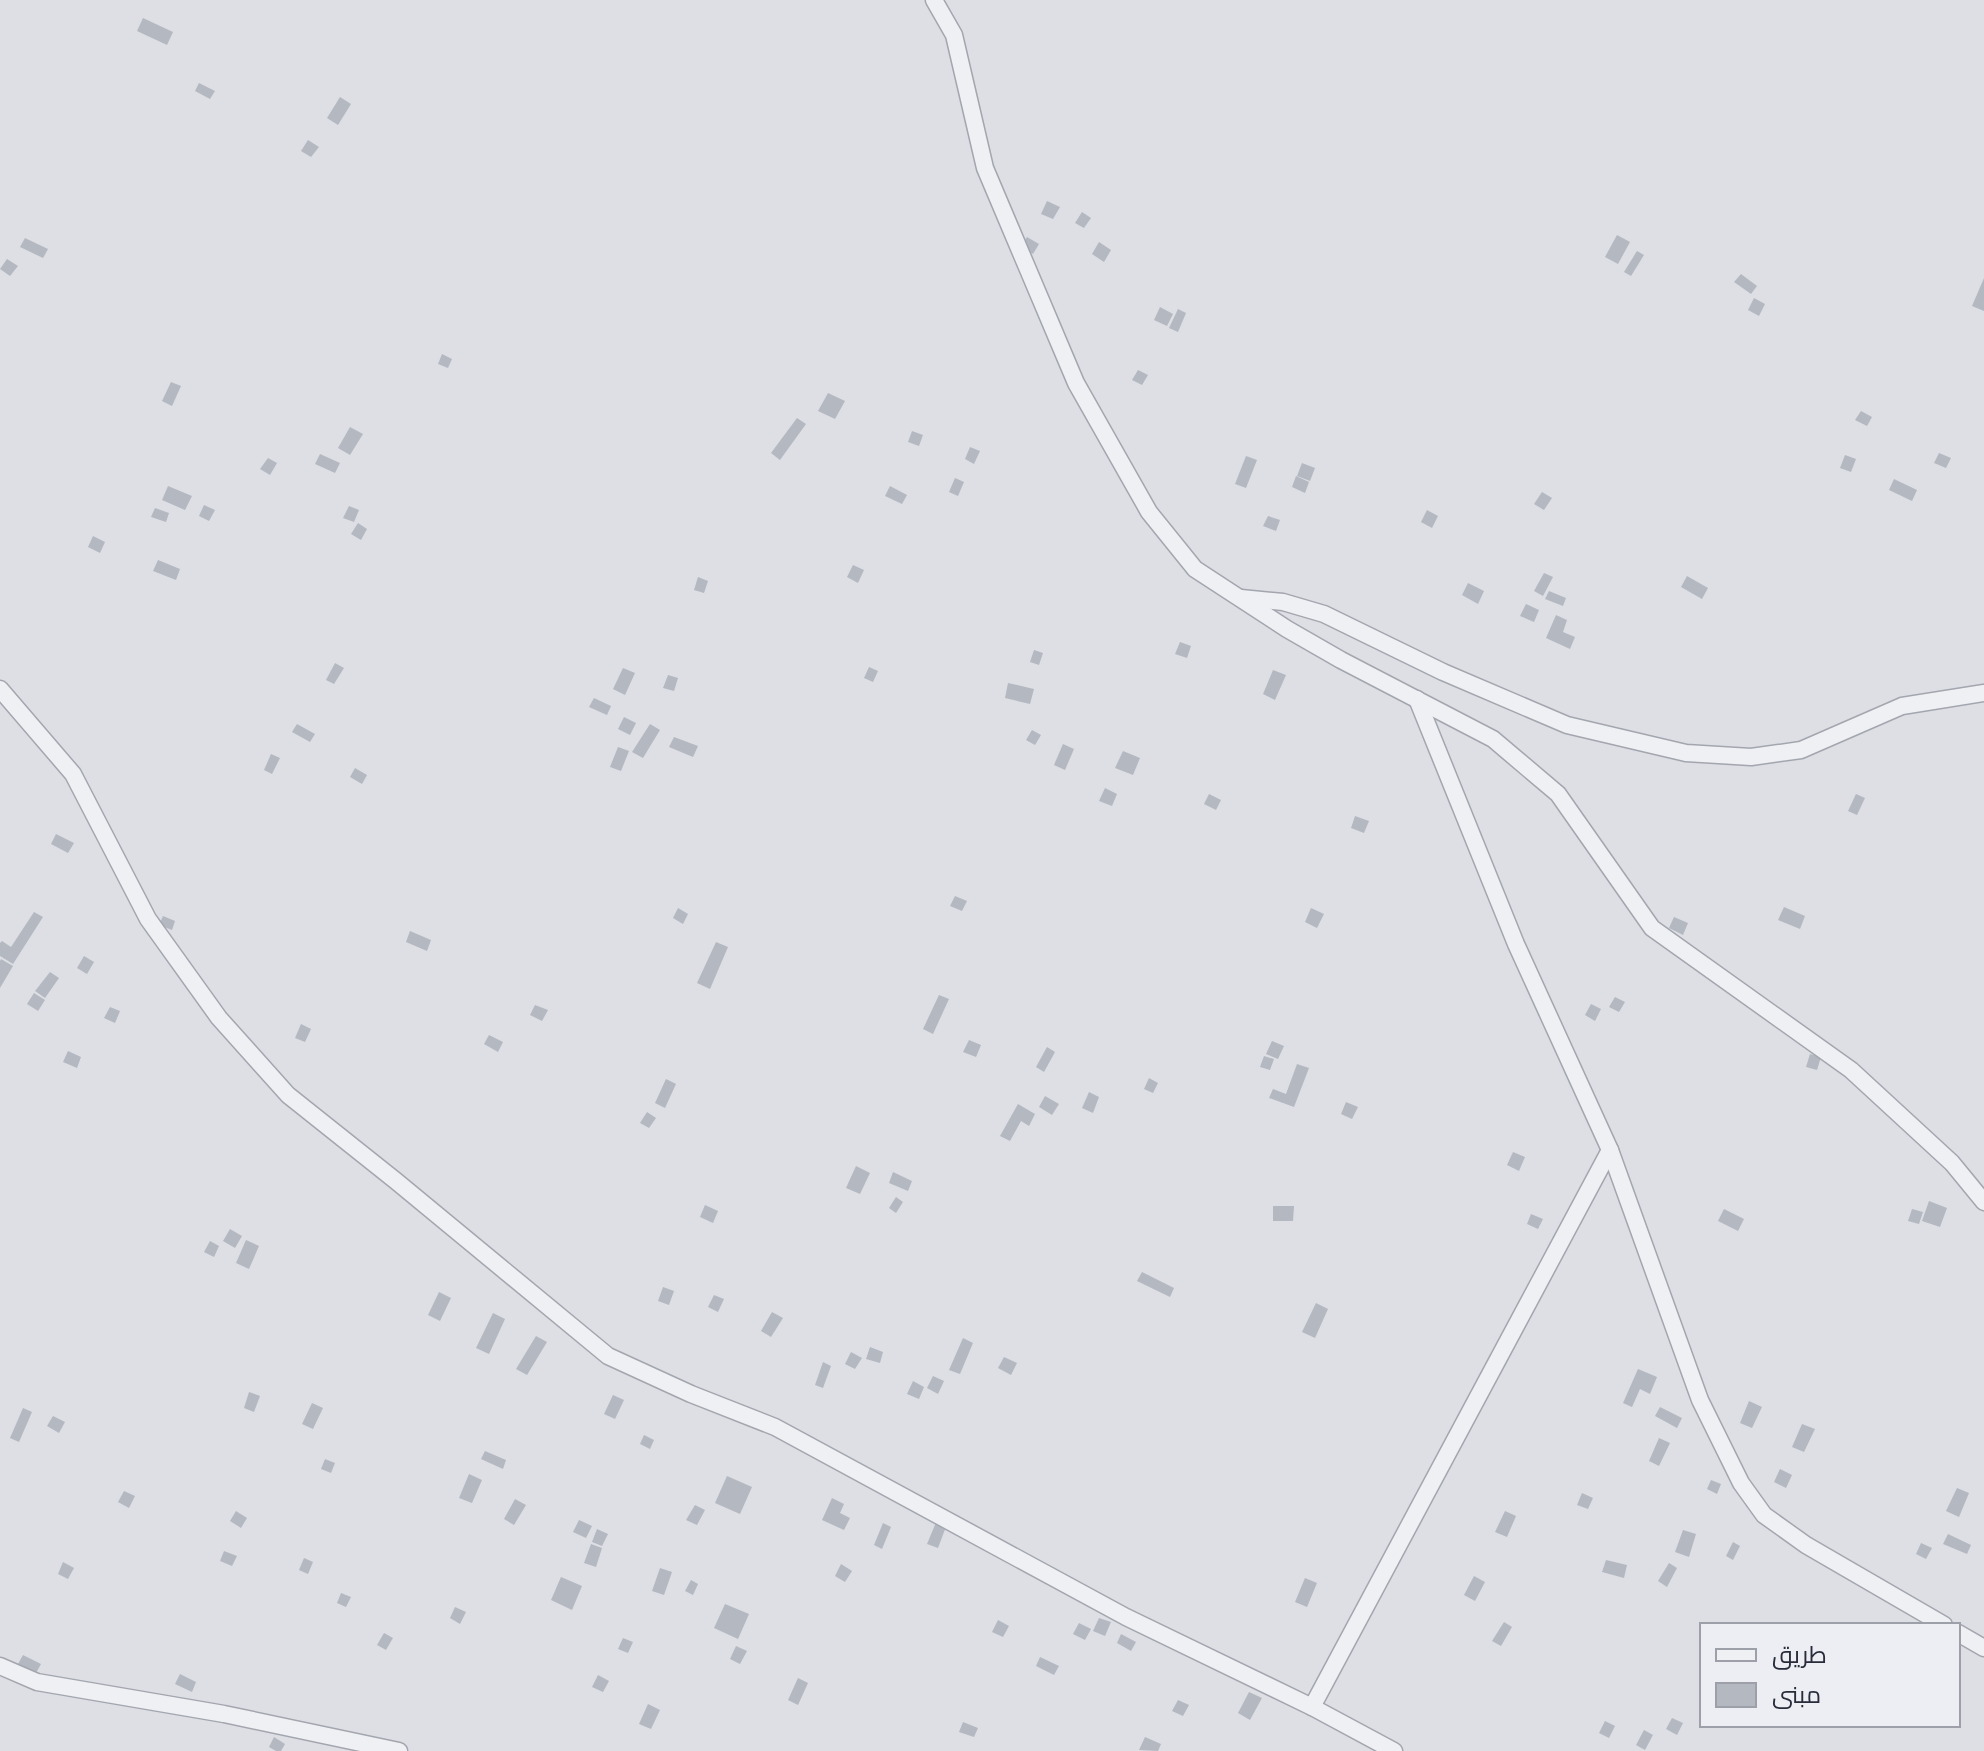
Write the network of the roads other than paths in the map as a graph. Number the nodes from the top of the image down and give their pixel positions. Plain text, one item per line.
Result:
1 (934, 0) edge
2 (1238, 598) junction
3 (0, 689) edge
4 (1984, 693) edge
5 (1417, 699) junction
6 (1610, 1150) junction
7 (1984, 1202) edge
8 (1941, 1623) edge
9 (1960, 1634) edge
10 (1984, 1648) edge
11 (0, 1666) edge
12 (1312, 1707) junction
13 (399, 1751) edge
14 (1394, 1751) edge

1 - 2 street
2 - 4 street
2 - 5 street
3 - 12 street
5 - 6 street
5 - 7 street
6 - 8 street
6 - 12 street
9 - 10 street
11 - 13 street
12 - 14 street

